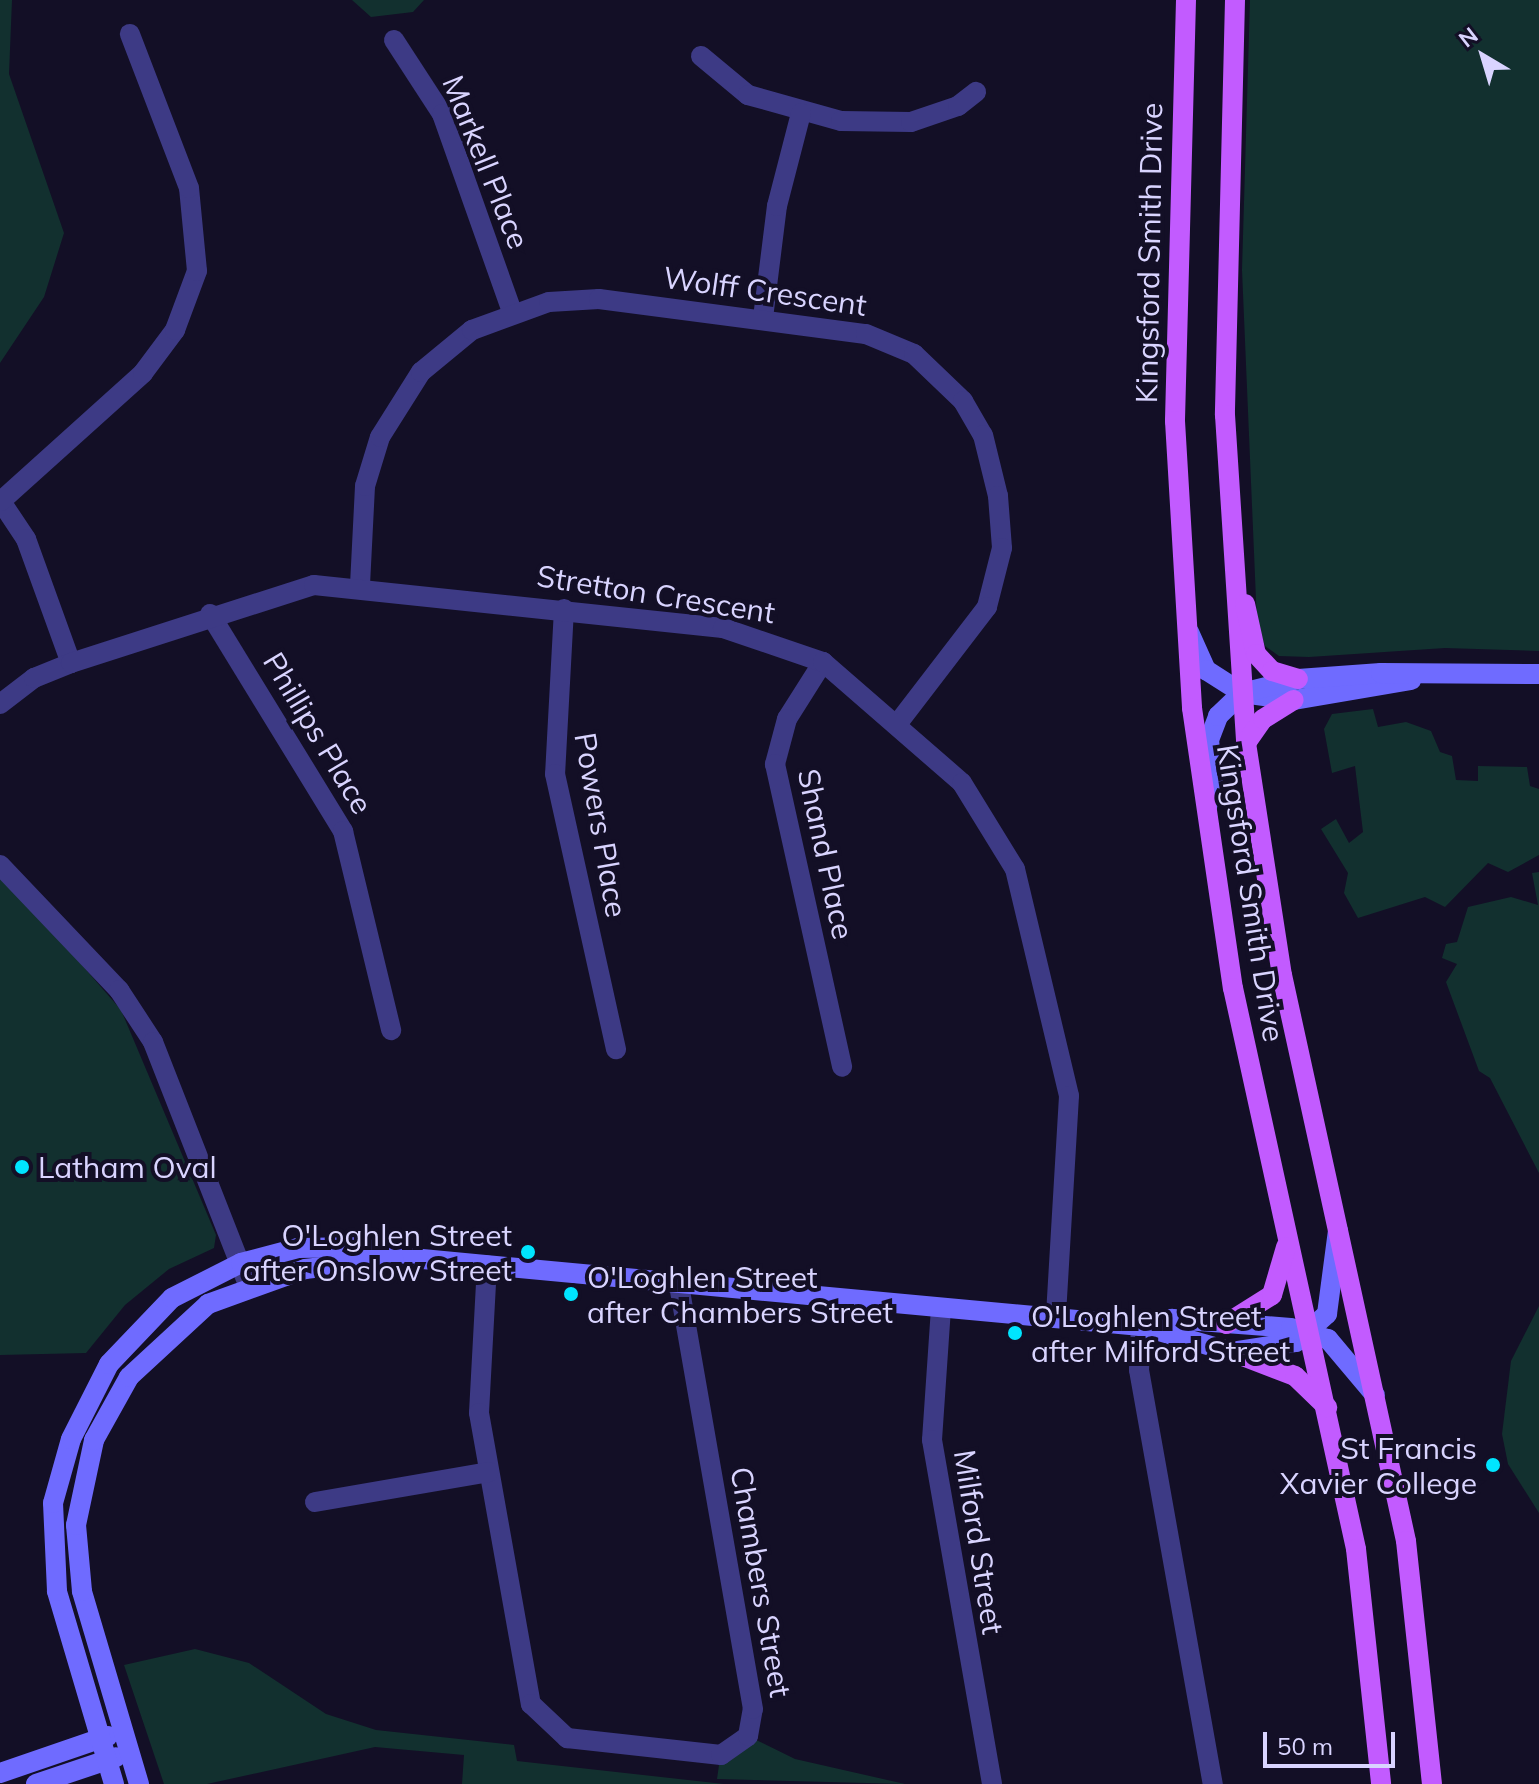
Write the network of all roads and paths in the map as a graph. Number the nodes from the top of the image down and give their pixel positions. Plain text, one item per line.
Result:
1 (1186, 0) edge
2 (1235, 0) edge
3 (130, 34) dead end
4 (394, 40) dead end
5 (701, 56) dead end
6 (976, 92) dead end
7 (801, 113) junction
8 (512, 312) junction
9 (763, 318) junction
10 (0, 501) edge
11 (1229, 538) junction
12 (360, 585) junction
13 (564, 609) junction
14 (210, 614) junction
15 (1183, 620) junction
16 (823, 662) junction
17 (71, 663) junction
18 (1539, 674) edge
19 (1426, 676) junction
20 (1298, 679) junction
21 (1242, 693) junction
22 (1294, 700) junction
23 (0, 704) edge
24 (898, 723) junction
25 (1246, 743) junction
26 (1205, 814) junction
27 (0, 865) edge
28 (391, 1030) dead end
29 (616, 1049) dead end
30 (842, 1067) dead end
31 (1338, 1231) junction
32 (1288, 1235) junction
33 (401, 1257) junction
34 (241, 1263) junction
35 (487, 1265) junction
36 (679, 1283) junction
37 (248, 1284) junction
38 (941, 1308) junction
39 (1056, 1318) junction
40 (1226, 1324) junction
41 (1141, 1326) junction
42 (1311, 1333) junction
43 (1232, 1352) junction
44 (1375, 1395) junction
45 (1330, 1410) junction
46 (488, 1472) junction
47 (315, 1502) dead end
48 (119, 1732) junction
49 (97, 1739) junction
50 (127, 1754) junction
51 (104, 1760) junction
52 (0, 1773) edge
53 (36, 1784) edge
54 (114, 1784) edge
55 (139, 1784) edge
56 (992, 1784) edge
57 (1213, 1784) edge
58 (1381, 1784) edge
59 (1432, 1784) edge

1 - 15 main road, Kingsford Smith Drive
2 - 11 main road, Kingsford Smith Drive
3 - 10 street
4 - 8 street, Markell Place
5 - 7 street
6 - 7 street
7 - 9 street
8 - 9 street, Wolff Crescent
8 - 12 street, Wolff Crescent
9 - 24 street, Wolff Crescent
10 - 17 street
11 - 20 main road
11 - 21 main road, Kingsford Smith Drive
12 - 13 street, Stretton Crescent
12 - 14 street, Stretton Crescent
13 - 16 street, Stretton Crescent
13 - 29 street, Powers Place
14 - 17 street, Stretton Crescent
14 - 28 street, Phillips Place
15 - 21 street
15 - 26 main road, Kingsford Smith Drive
16 - 24 street, Stretton Crescent
16 - 30 street, Shand Place
17 - 23 street, Stretton Crescent
18 - 19 street
19 - 20 street
19 - 22 street
20 - 21 street
21 - 22 street
21 - 25 main road, Kingsford Smith Drive
21 - 26 street
22 - 25 main road
24 - 39 street, Stretton Crescent
25 - 31 main road, Kingsford Smith Drive
26 - 32 main road, Kingsford Smith Drive
27 - 34 street
31 - 42 street
31 - 44 main road, Kingsford Smith Drive
32 - 40 main road
32 - 42 main road, Kingsford Smith Drive
33 - 34 street
33 - 35 street
33 - 37 street
34 - 37 street
34 - 49 street
35 - 36 street
35 - 46 street, Chambers Street
36 - 38 street
36 - 46 street, Chambers Street
37 - 48 street
38 - 39 street
38 - 56 street, Milford Street
39 - 41 street
40 - 41 street
40 - 42 street
41 - 43 street
41 - 57 street
42 - 43 street
42 - 44 street
42 - 45 main road, Kingsford Smith Drive
43 - 45 main road
44 - 59 main road, Kingsford Smith Drive
45 - 58 main road, Kingsford Smith Drive
46 - 47 street
48 - 49 street
48 - 50 street
49 - 51 street
49 - 52 street
50 - 51 street
50 - 55 street
51 - 53 street
51 - 54 street

